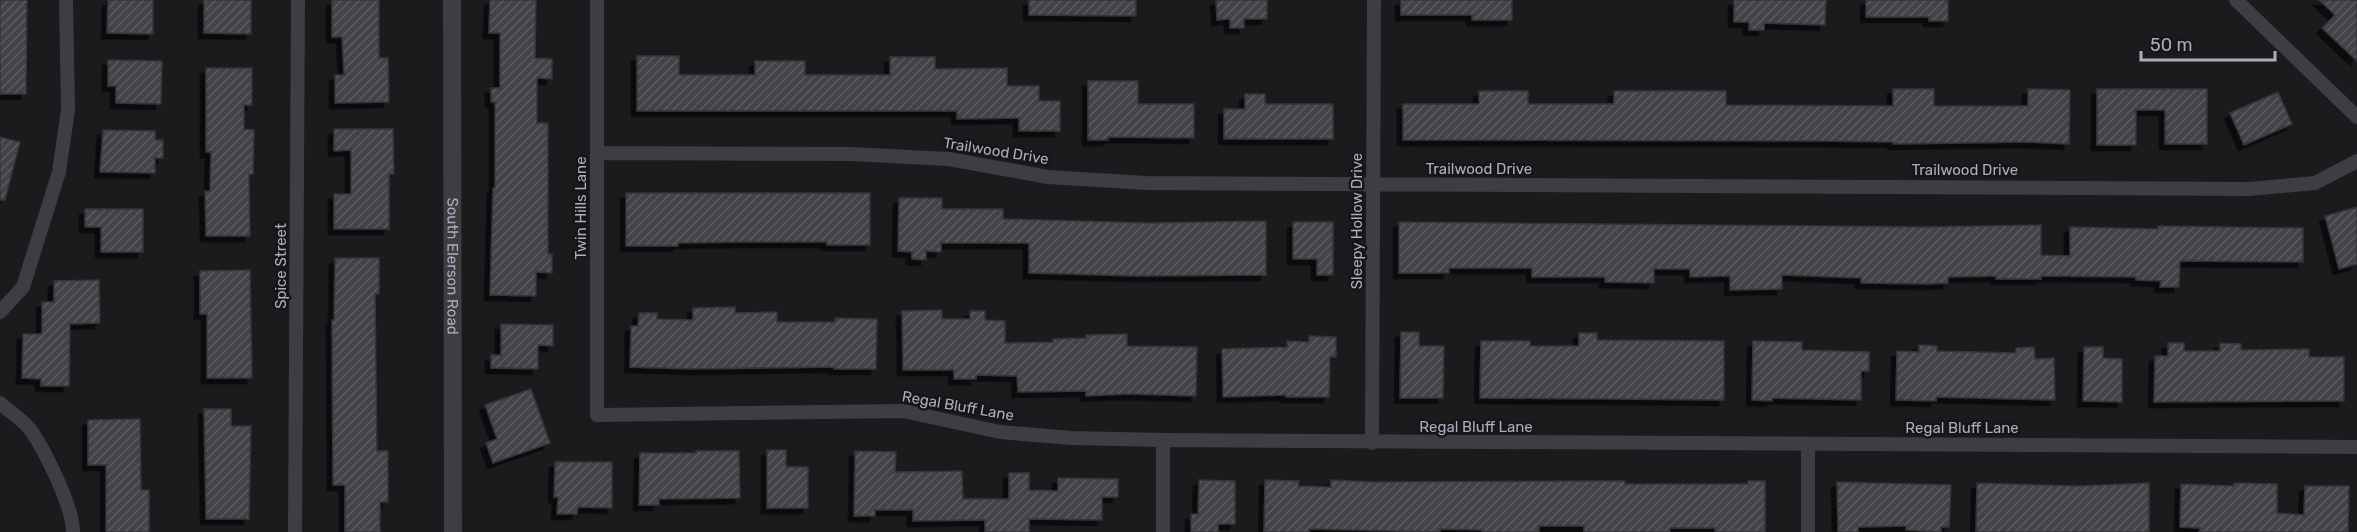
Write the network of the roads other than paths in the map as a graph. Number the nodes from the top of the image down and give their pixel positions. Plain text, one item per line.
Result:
1 (66, 0) edge
2 (298, 0) edge
3 (452, 0) edge
4 (597, 0) edge
5 (1374, 0) edge
6 (2236, 0) edge
7 (2357, 117) edge
8 (597, 153) junction
9 (2357, 161) edge
10 (1373, 185) junction
11 (0, 312) edge
12 (0, 403) edge
13 (597, 415) joint
14 (1163, 441) junction
15 (1372, 443) junction
16 (1808, 444) junction
17 (2357, 447) edge
18 (73, 532) edge
19 (295, 532) edge
20 (453, 532) edge
21 (1163, 532) edge
22 (1808, 532) edge

1 - 11 street
2 - 19 street, Spice Street
3 - 20 street, South Elerson Road
4 - 8 street, Twin Hills Lane
5 - 10 street, Sleepy Hollow Drive
6 - 7 street
8 - 10 street, Trailwood Drive
8 - 13 street, Twin Hills Lane
9 - 10 street, Trailwood Drive
10 - 15 street, Sleepy Hollow Drive
12 - 18 street
13 - 14 street, Regal Bluff Lane
14 - 15 street, Regal Bluff Lane
14 - 21 street
15 - 16 street, Regal Bluff Lane
16 - 17 street, Regal Bluff Lane
16 - 22 street

